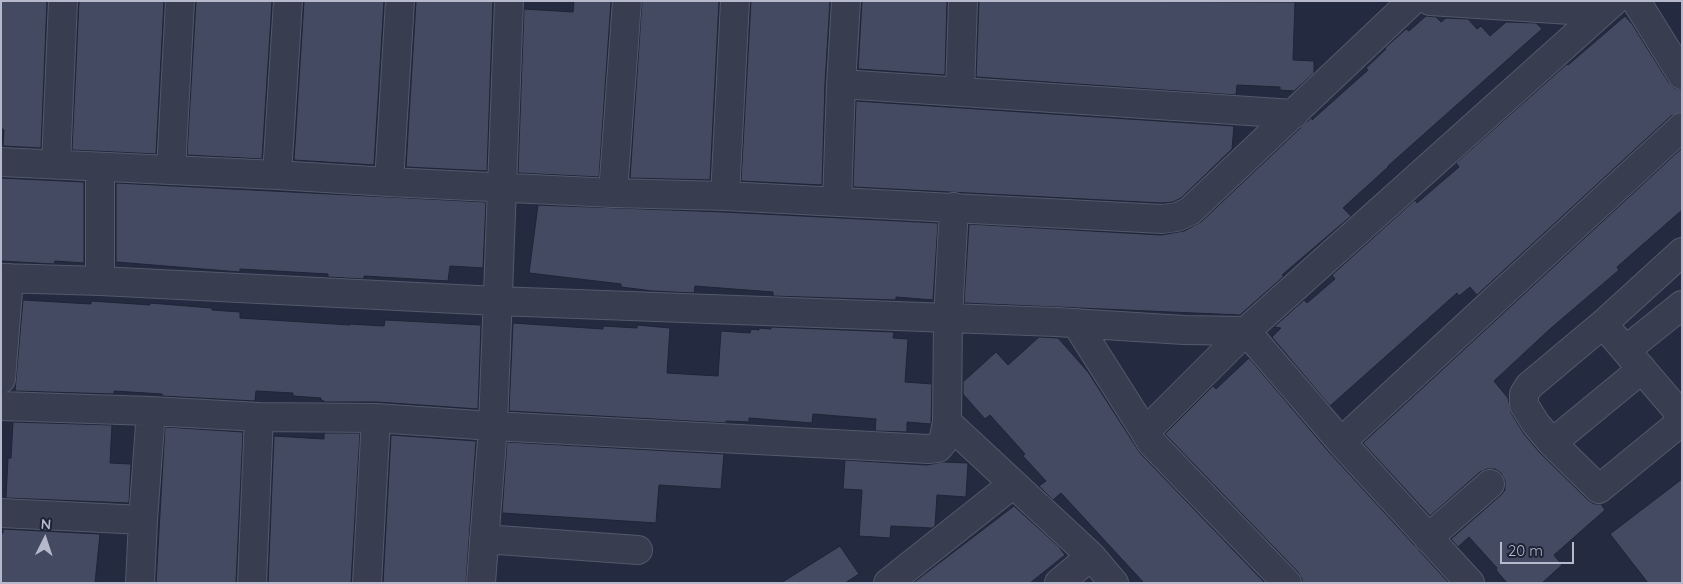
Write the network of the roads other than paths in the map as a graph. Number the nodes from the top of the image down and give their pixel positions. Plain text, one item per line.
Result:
1 (63, 1) edge
2 (180, 1) edge
3 (288, 1) edge
4 (400, 1) edge
5 (509, 1) edge
6 (627, 1) edge
7 (736, 1) edge
8 (846, 1) edge
9 (963, 1) edge
10 (1412, 1) edge
11 (1430, 1) edge
12 (1613, 1) edge
13 (1636, 1) edge
14 (1682, 75) edge
15 (841, 84) junction
16 (960, 92) junction
17 (1294, 114) junction
18 (1682, 127) edge
19 (1, 162) edge
20 (56, 164) junction
21 (100, 167) junction
22 (171, 170) junction
23 (277, 175) junction
24 (388, 182) junction
25 (501, 187) junction
26 (613, 193) junction
27 (725, 196) junction
28 (837, 202) junction
29 (954, 207) junction
30 (1682, 252) edge
31 (5, 278) edge
32 (100, 281) junction
33 (497, 301) junction
34 (1682, 306) edge
35 (948, 318) junction
36 (1076, 323) junction
37 (1604, 324) junction
38 (1246, 331) junction
39 (1634, 360) junction
40 (1, 379) edge
41 (1, 406) edge
42 (1678, 406) edge
43 (151, 411) junction
44 (259, 417) junction
45 (376, 418) junction
46 (947, 422) junction
47 (493, 426) junction
48 (1145, 432) junction
49 (1341, 442) junction
50 (1552, 443) junction
51 (1013, 484) junction
52 (1490, 484) dead end
53 (1, 513) edge
54 (142, 520) junction
55 (1428, 538) junction
56 (484, 539) junction
57 (638, 550) dead end
58 (1091, 556) junction
59 (140, 583) edge
60 (252, 583) edge
61 (367, 583) edge
62 (481, 583) edge
63 (888, 583) edge
64 (1059, 583) edge
65 (1114, 583) edge
66 (1287, 583) edge
67 (1470, 583) edge

1 - 20 street
2 - 22 street
3 - 23 street
4 - 24 street
5 - 25 street
6 - 26 street
7 - 27 street
8 - 15 street
9 - 16 street
10 - 17 street
11 - 12 street
12 - 38 street
13 - 14 street
15 - 16 street
15 - 28 street
16 - 17 street
17 - 29 street
18 - 49 street
19 - 20 street
20 - 21 street
21 - 22 street
21 - 32 street
22 - 23 street
23 - 24 street
24 - 25 street
25 - 26 street
25 - 33 street
26 - 27 street
27 - 28 street
28 - 29 street
29 - 35 street
30 - 37 street
31 - 32 street
31 - 40 street
32 - 33 street
33 - 35 street
33 - 47 street
34 - 39 street
35 - 36 street
35 - 46 street
36 - 38 street
36 - 48 street
37 - 39 street
37 - 50 street
38 - 48 street
38 - 49 street
39 - 42 street
39 - 50 street
41 - 43 street
42 - 50 street
43 - 44 street
43 - 54 street
44 - 45 street
44 - 60 street
45 - 47 street
45 - 61 street
46 - 47 street
46 - 51 street
47 - 56 street
48 - 66 street
49 - 55 street
51 - 58 street
51 - 63 street
52 - 55 street
53 - 54 street
54 - 59 street
55 - 67 street
56 - 57 street
56 - 62 street
58 - 64 street
58 - 65 street

